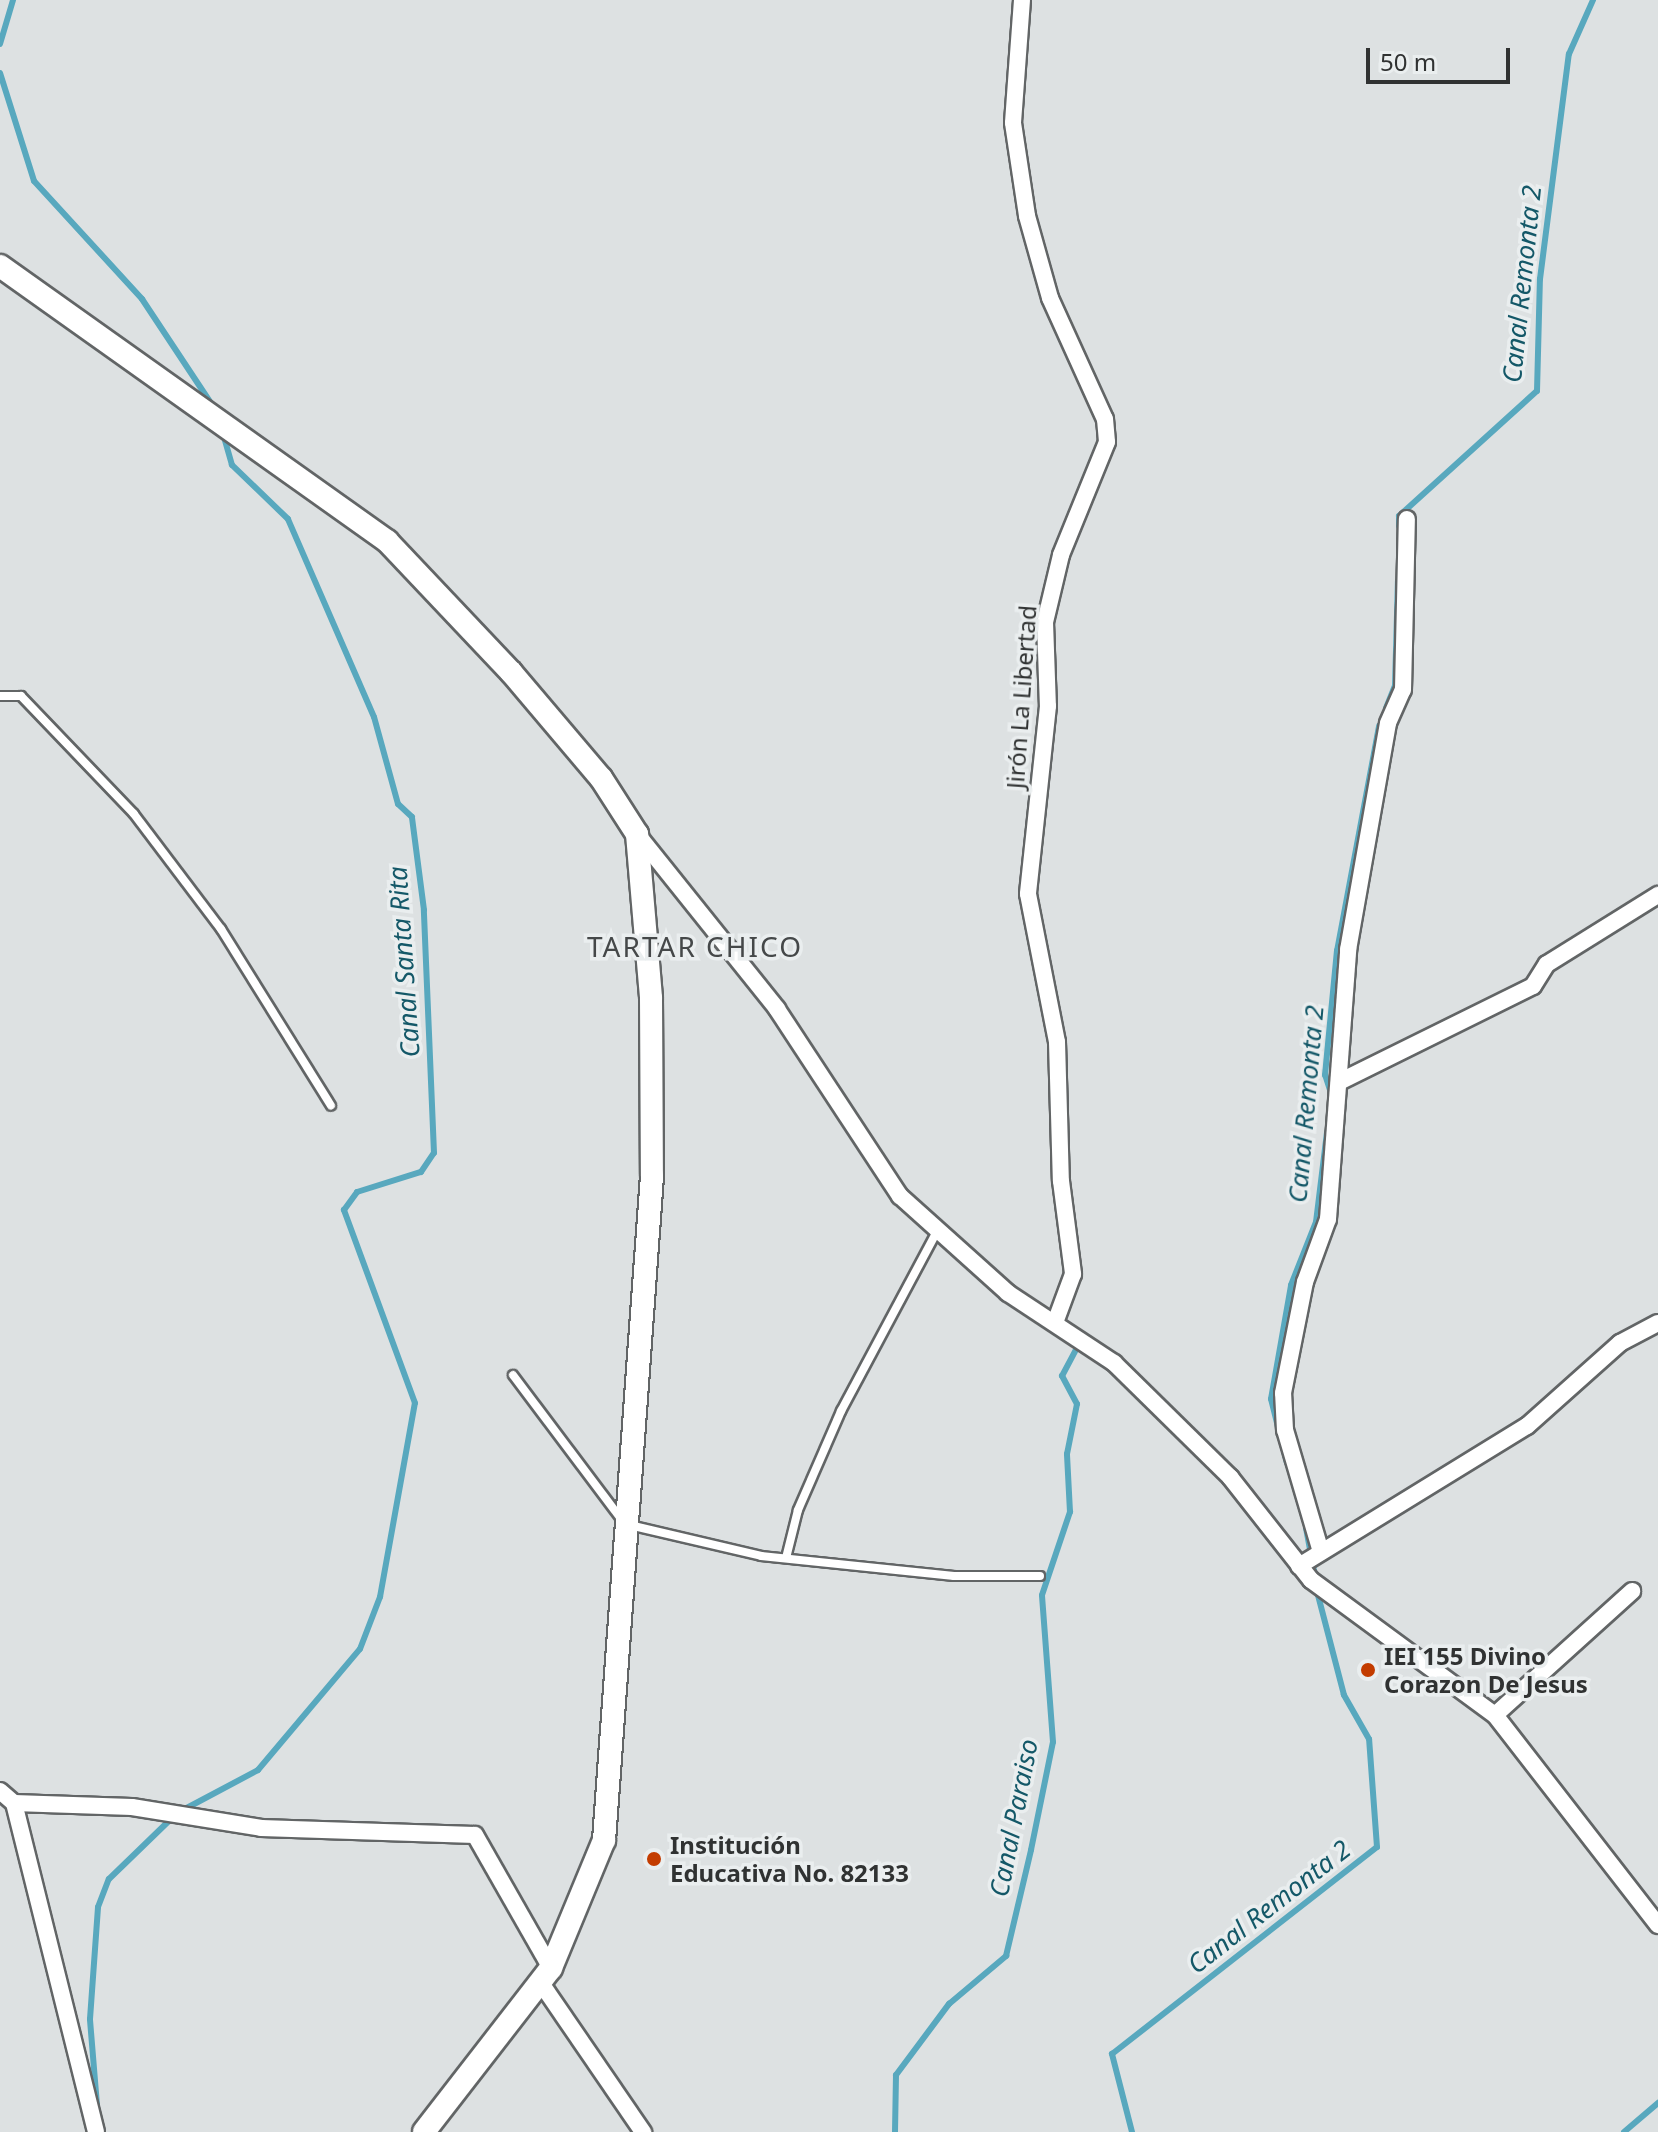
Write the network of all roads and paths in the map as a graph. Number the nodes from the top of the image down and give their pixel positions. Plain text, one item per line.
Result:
1 (1022, 0) edge
2 (0, 266) edge
3 (1407, 519) dead end
4 (0, 696) edge
5 (637, 834) junction
6 (1658, 895) edge
7 (1341, 1081) junction
8 (331, 1106) dead end
9 (937, 1231) junction
10 (1056, 1320) junction
11 (1658, 1323) edge
12 (513, 1375) dead end
13 (625, 1524) junction
14 (1321, 1552) junction
15 (786, 1558) junction
16 (1299, 1566) junction
17 (1040, 1576) dead end
18 (1632, 1591) dead end
19 (1495, 1715) junction
20 (0, 1791) edge
21 (14, 1803) junction
22 (1658, 1925) edge
23 (546, 1976) junction
24 (96, 2132) edge
25 (424, 2132) edge
26 (643, 2132) edge

1 - 10 street, Jirón La Libertad
2 - 5 street
3 - 7 street
4 - 8 lane
5 - 9 street
5 - 13 street
6 - 7 street
7 - 14 street
9 - 10 street
9 - 15 lane
10 - 16 street
11 - 14 street
12 - 13 lane
13 - 15 lane
13 - 23 street
14 - 16 street
15 - 17 lane
16 - 19 street
18 - 19 street
19 - 22 street
20 - 21 street
21 - 23 street
21 - 24 street
23 - 25 street
23 - 26 street

